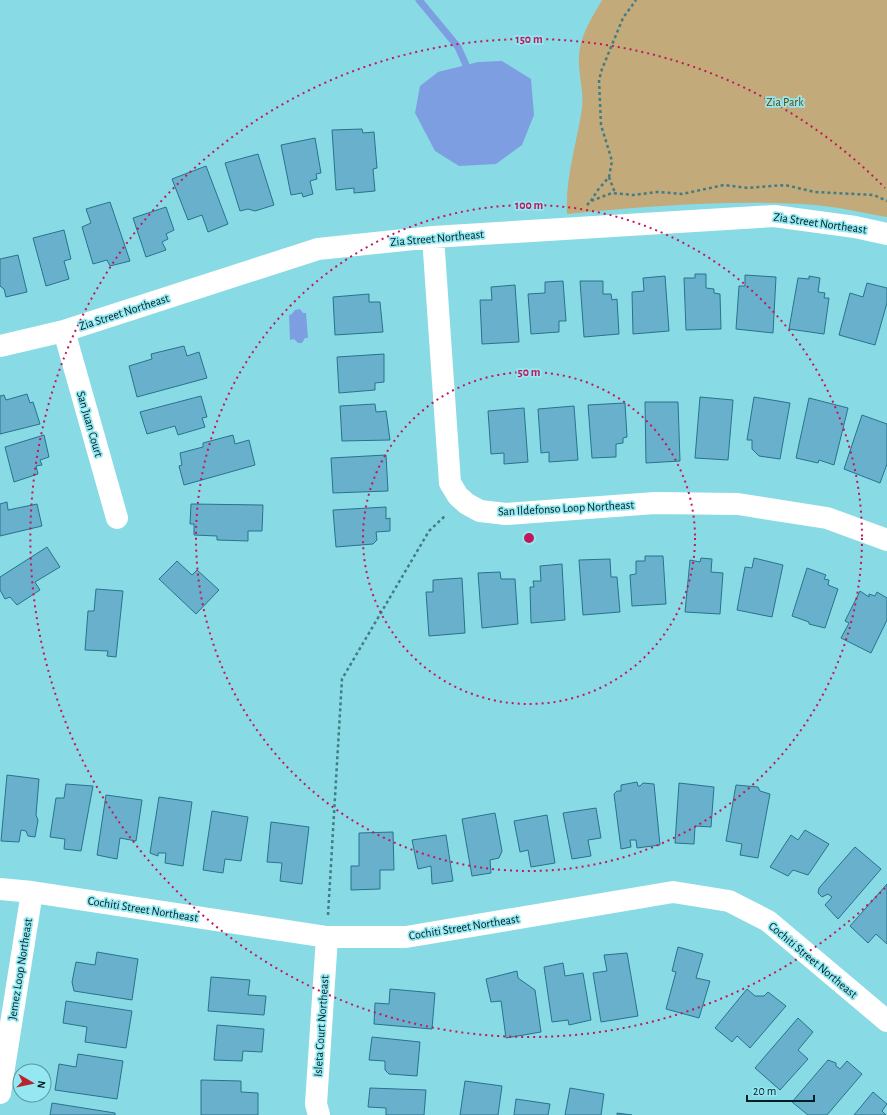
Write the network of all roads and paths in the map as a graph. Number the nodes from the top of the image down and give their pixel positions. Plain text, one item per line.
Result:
1 (636, 0) edge
2 (609, 177) junction
3 (615, 193) junction
4 (591, 201) junction
5 (887, 201) edge
6 (583, 228) junction
7 (887, 234) edge
8 (433, 237) junction
9 (64, 331) junction
10 (0, 346) edge
11 (462, 500) junction
12 (117, 518) dead end
13 (887, 540) edge
14 (0, 889) edge
15 (32, 892) junction
16 (327, 937) junction
17 (887, 1021) edge
18 (0, 1093) edge
19 (319, 1115) edge

1 - 2 path
2 - 3 path
2 - 4 path
3 - 4 path
3 - 5 path
4 - 6 path
6 - 7 street, Zia Street Northeast
6 - 8 street, Zia Street Northeast
8 - 9 street, Zia Street Northeast
8 - 11 street, San Ildefonso Loop Northeast
9 - 10 street, Zia Street Northeast
9 - 12 street, San Juan Court
11 - 13 street, San Ildefonso Loop Northeast
11 - 16 path
14 - 15 street, Cochiti Street Northeast
15 - 16 street, Cochiti Street Northeast
15 - 18 street, Jemez Loop Northeast
16 - 17 street, Cochiti Street Northeast
16 - 19 street, Isleta Court Northeast

